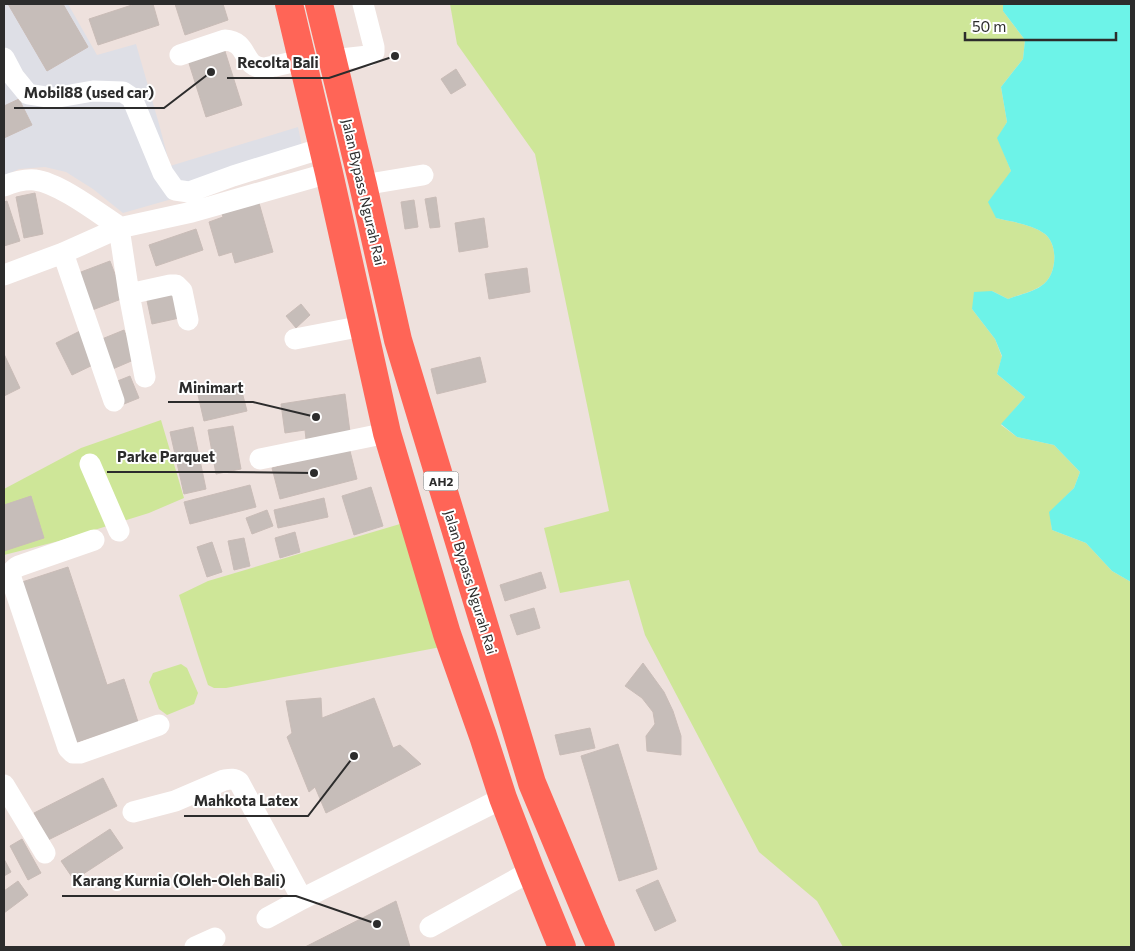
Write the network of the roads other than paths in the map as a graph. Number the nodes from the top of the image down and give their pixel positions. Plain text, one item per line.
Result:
1 (289, 4) edge
2 (319, 4) edge
3 (363, 4) edge
4 (180, 55) dead end
5 (4, 58) edge
6 (302, 60) junction
7 (332, 60) junction
8 (9, 80) edge
9 (326, 161) junction
10 (423, 175) dead end
11 (363, 185) junction
12 (4, 186) edge
13 (120, 228) junction
14 (63, 253) junction
15 (4, 275) edge
16 (129, 294) junction
17 (188, 320) dead end
18 (363, 326) junction
19 (295, 338) dead end
20 (145, 377) dead end
21 (114, 402) dead end
22 (387, 433) junction
23 (260, 459) dead end
24 (90, 464) dead end
25 (119, 531) dead end
26 (94, 540) dead end
27 (159, 725) dead end
28 (4, 785) edge
29 (503, 798) junction
30 (133, 812) dead end
31 (45, 853) dead end
32 (531, 871) junction
33 (302, 899) junction
34 (267, 918) dead end
35 (430, 927) dead end
36 (215, 938) dead end
37 (195, 947) edge
38 (562, 947) edge
39 (601, 947) edge

1 - 6 highway, AH2
2 - 7 highway, Jalan Bypass Ngurah Rai / AH2
3 - 7 street
4 - 6 street
5 - 8 street
6 - 9 highway, AH2
7 - 11 highway, Jalan Bypass Ngurah Rai / AH2
8 - 9 street
9 - 13 street
9 - 18 highway, AH2
10 - 11 street
11 - 39 highway, Jalan Bypass Ngurah Rai / AH2
12 - 13 street
13 - 14 street
13 - 16 street
14 - 15 street
14 - 21 street
16 - 17 street
16 - 20 street
18 - 19 street
18 - 22 highway, AH2
22 - 23 street
22 - 29 highway, AH2
24 - 25 street
26 - 27 street
28 - 31 street
29 - 32 highway, AH2
29 - 33 street
30 - 33 street
32 - 35 street
32 - 38 highway, AH2
33 - 34 street
36 - 37 street

